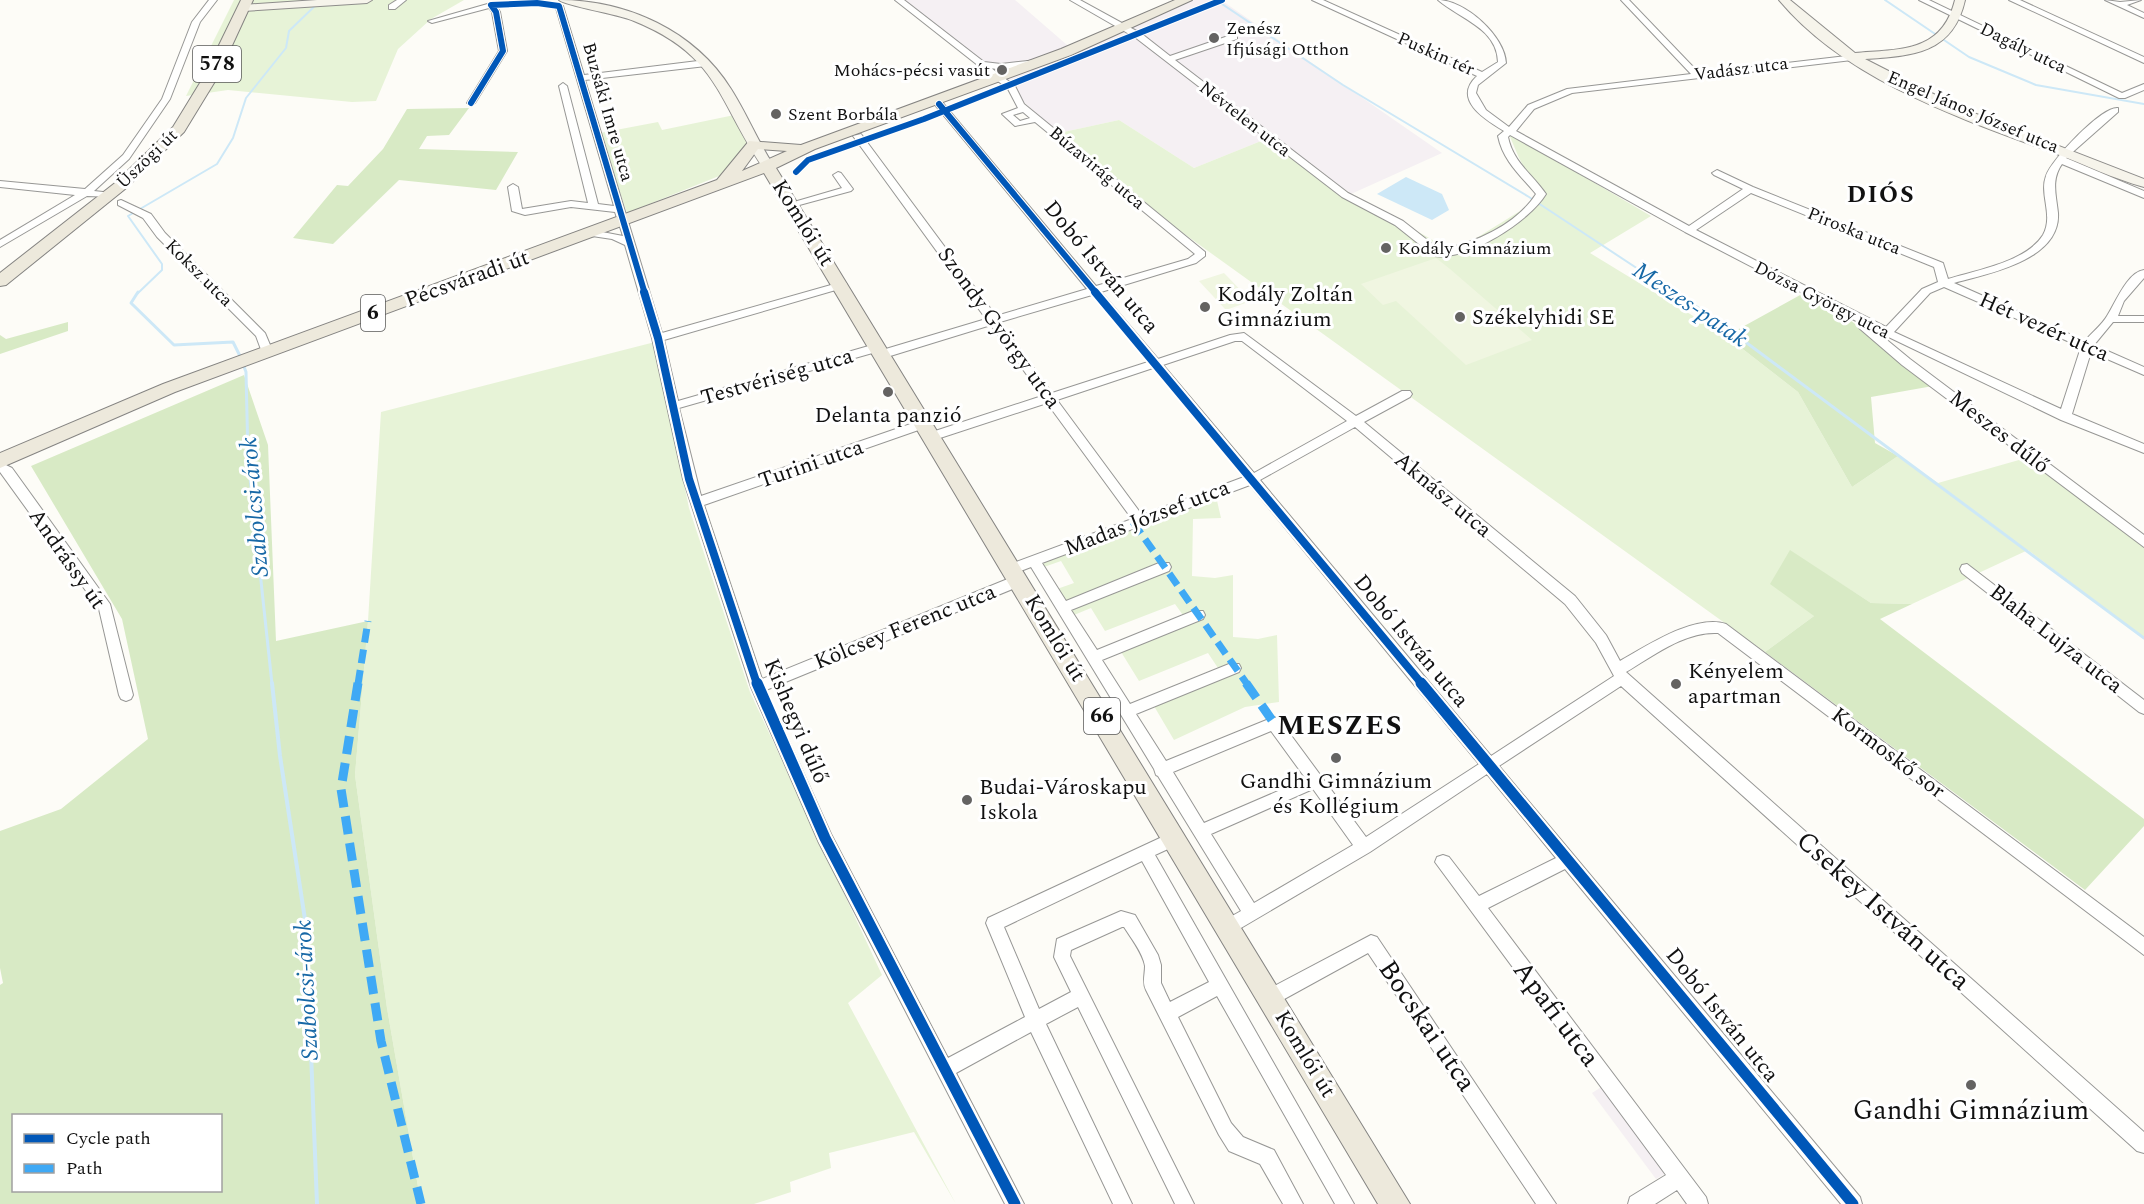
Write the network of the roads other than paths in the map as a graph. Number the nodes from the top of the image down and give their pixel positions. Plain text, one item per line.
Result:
1 (213, 0) edge
2 (367, 0) edge
3 (402, 0) edge
4 (899, 0) edge
5 (1074, 0) edge
6 (1186, 0) edge
7 (1316, 0) edge
8 (1338, 0) edge
9 (1442, 0) edge
10 (1625, 0) edge
11 (1784, 0) edge
12 (1793, 0) edge
13 (1923, 0) edge
14 (1960, 0) edge
15 (2013, 0) edge
16 (2109, 0) edge
17 (2137, 0) edge
18 (245, 4) edge
19 (491, 5) junction
20 (1327, 5) junction
21 (2120, 5) junction
22 (563, 6) edge
23 (392, 7) dead end
24 (1955, 15) junction
25 (2144, 16) edge
26 (432, 21) dead end
27 (1123, 27) junction
28 (1233, 37) dead end
29 (1856, 56) junction
30 (1170, 59) junction
31 (975, 60) junction
32 (2144, 60) edge
33 (1043, 61) junction
34 (706, 63) junction
35 (1696, 74) junction
36 (1483, 75) junction
37 (581, 78) junction
38 (999, 78) junction
39 (563, 86) dead end
40 (975, 87) junction
41 (2144, 87) edge
42 (954, 96) junction
43 (471, 103) dead end
44 (939, 104) junction
45 (1025, 109) junction
46 (2115, 110) dead end
47 (1037, 119) junction
48 (1510, 131) junction
49 (858, 136) junction
50 (754, 144) junction
51 (812, 150) junction
52 (2068, 154) junction
53 (768, 166) junction
54 (1717, 174) dead end
55 (838, 175) dead end
56 (2144, 177) edge
57 (2144, 183) edge
58 (0, 184) edge
59 (714, 187) junction
60 (513, 188) dead end
61 (1750, 189) junction
62 (88, 191) junction
63 (2144, 195) edge
64 (115, 199) junction
65 (789, 200) junction
66 (594, 206) junction
67 (620, 216) junction
68 (1689, 230) junction
69 (591, 233) junction
70 (628, 243) junction
71 (0, 244) edge
72 (1202, 254) joint
73 (2143, 273) edge
74 (0, 281) edge
75 (1944, 283) junction
76 (842, 285) junction
77 (1094, 290) junction
78 (1857, 319) junction
79 (2112, 319) junction
80 (2144, 319) edge
81 (994, 320) junction
82 (1887, 333) junction
83 (1240, 336) joint
84 (658, 338) junction
85 (2087, 345) junction
86 (881, 350) junction
87 (267, 352) junction
88 (1157, 365) junction
89 (2144, 371) edge
90 (1406, 394) dead end
91 (1050, 398) junction
92 (674, 406) junction
93 (2065, 417) junction
94 (1356, 422) junction
95 (929, 430) junction
96 (2144, 449) edge
97 (0, 463) edge
98 (1252, 478) junction
99 (696, 503) junction
100 (1139, 520) junction
101 (2144, 542) edge
102 (1034, 561) junction
103 (1164, 567) dead end
104 (1967, 569) dead end
105 (1016, 574) junction
106 (1062, 608) junction
107 (1198, 615) dead end
108 (1092, 658) junction
109 (1234, 668) dead end
110 (1620, 673) junction
111 (758, 687) junction
112 (126, 695) dead end
113 (2144, 708) edge
114 (1126, 712) junction
115 (1490, 763) junction
116 (1161, 770) junction
117 (1316, 781) junction
118 (1200, 832) junction
119 (1175, 838) junction
120 (1364, 847) junction
121 (1144, 852) junction
122 (1569, 859) junction
123 (1443, 862) dead end
124 (1476, 906) junction
125 (1252, 915) junction
126 (1229, 927) junction
127 (2144, 947) edge
128 (1220, 985) junction
129 (1081, 996) junction
130 (1271, 997) junction
131 (1167, 1013) junction
132 (1034, 1018) junction
133 (945, 1069) junction
134 (2144, 1144) edge
135 (1679, 1178) junction
136 (1180, 1202) edge
137 (1015, 1204) edge
138 (1122, 1204) edge
139 (1294, 1204) edge
140 (1345, 1204) edge
141 (1395, 1204) edge
142 (1547, 1204) edge
143 (1637, 1204) edge
144 (1699, 1204) edge
145 (1853, 1204) edge

1 - 62 street
2 - 18 street
3 - 23 street
4 - 31 street, Búzavirág utca
5 - 27 street, Névtelen utca
6 - 27 main road, 6
7 - 20 street, Puskin tér
8 - 20 street
9 - 36 street, Puskin tér
10 - 35 street
11 - 29 street, Engel János József utca
12 - 29 street, Engel János József utca
13 - 24 street, Dagály utca
14 - 24 street, Vadász utca
15 - 32 street
16 - 21 street
17 - 21 street
18 - 64 main road, Üszögi út / 578
19 - 22 street
19 - 26 street
19 - 43 street
20 - 36 street, Puskin tér
21 - 25 street
22 - 34 street
22 - 37 street, Buzsáki Imre utca
24 - 29 street, Vadász utca
24 - 41 street, Dagály utca
27 - 30 street, Névtelen utca
27 - 33 main road, 6
28 - 30 street
29 - 35 street, Vadász utca
29 - 52 street, Engel János József utca
30 - 48 street, Névtelen utca
31 - 33 street
31 - 38 street, Búzavirág utca
31 - 40 street
33 - 38 main road, 6
34 - 37 street
34 - 50 street
35 - 48 street, Vadász utca
36 - 48 street, Dózsa György utca
37 - 67 street, Buzsáki Imre utca
38 - 40 main road, 6
38 - 45 street, Búzavirág utca
39 - 66 street
40 - 42 main road, 6
42 - 44 main road, 6
42 - 51 main road, 6
44 - 49 main road, 6
44 - 77 street, Dobó István utca
45 - 47 street, Búzavirág utca
45 - 47 street
46 - 52 street
47 - 72 street, Búzavirág utca
48 - 68 street, Dózsa György utca
49 - 51 main road, 6
49 - 81 street, Szondy György utca
50 - 51 main road
50 - 53 street
50 - 59 main road
51 - 53 main road, 6
51 - 65 main road
52 - 56 street, Engel János József utca
52 - 57 street, Engel János József utca
52 - 63 street
52 - 75 street
53 - 59 main road, Pécsváradi út / 6
53 - 65 main road, Komlói út / 66
54 - 61 street
55 - 65 street
58 - 62 street, Koksz utca
59 - 65 main road
59 - 67 main road, Pécsváradi út / 6
60 - 66 street
61 - 68 street
61 - 75 street, Piroska utca
62 - 64 street, Koksz utca
62 - 71 street
64 - 74 main road, Üszögi út / 578
64 - 87 street, Koksz utca
65 - 76 main road, Komlói út / 66
66 - 67 street
67 - 69 main road, Pécsváradi út / 6
67 - 70 street, Kishegyi dűlő
68 - 78 street, Dózsa György utca
69 - 70 street
69 - 87 main road, Pécsváradi út / 6
70 - 84 street, Kishegyi dűlő
72 - 77 street, Testvériség utca
73 - 79 street
75 - 82 street
75 - 85 street, Hét vezér utca
76 - 84 street
76 - 86 main road, Komlói út / 66
77 - 81 street, Testvériség utca
77 - 88 street, Dobó István utca
78 - 82 street, Dózsa György utca
78 - 101 street, Meszes dűlő
79 - 80 street
79 - 85 street
81 - 86 street, Testvériség utca
81 - 91 street, Szondy György utca
82 - 93 street, Dózsa György utca
83 - 88 street, Turini utca
83 - 94 street, Aknász utca
84 - 92 street, Kishegyi dűlő
85 - 89 street, Hét vezér utca
85 - 93 street
86 - 92 street, Testvériség utca
86 - 95 main road, Komlói út / 66
87 - 97 main road, Pécsváradi út / 6
88 - 91 street, Turini utca
88 - 98 street, Dobó István utca
90 - 94 street, Madas József utca
91 - 95 street, Turini utca
91 - 100 street, Szondy György utca
92 - 99 street, Kishegyi dűlő
93 - 96 street, Dózsa György utca
94 - 98 street, Madas József utca
94 - 110 street, Aknász utca
95 - 99 street, Turini utca
95 - 105 main road, Komlói út / 66
97 - 112 street, Andrássy út
98 - 100 street, Madas József utca
98 - 115 street, Dobó István utca
99 - 111 street, Kishegyi dűlő
100 - 102 street, Madas József utca
102 - 105 street, Madas József utca
102 - 106 street
103 - 106 street
104 - 113 street, Blaha Lujza utca
105 - 111 street, Kölcsey Ferenc utca
105 - 119 main road, Komlói út / 66
106 - 108 street
107 - 108 street
108 - 114 street
109 - 114 street
110 - 115 street, Kormoskő sor
110 - 127 street, Kormoskő sor
110 - 134 street, Csekey István utca
111 - 133 street, Kishegyi dűlő
114 - 116 street
115 - 120 street, Kormoskő sor
115 - 122 street, Dobó István utca
116 - 117 street
116 - 118 street
117 - 118 street
117 - 120 street
118 - 125 street
119 - 121 street
119 - 126 main road, Komlói út / 66
120 - 125 street, Kormoskő sor
121 - 128 street
121 - 132 street
122 - 124 street
122 - 145 street, Dobó István utca
123 - 124 street, Apafi utca
124 - 135 street, Apafi utca
125 - 126 street, Kormoskő sor
126 - 130 main road, Komlói út / 66
128 - 131 street
128 - 140 street
129 - 131 street
129 - 132 street
129 - 136 street
130 - 141 main road, Komlói út / 66
130 - 142 street, Bocskai utca
131 - 139 street
132 - 133 street
132 - 138 street
133 - 137 street, Kishegyi dűlő
135 - 143 street
135 - 144 street, Apafi utca

